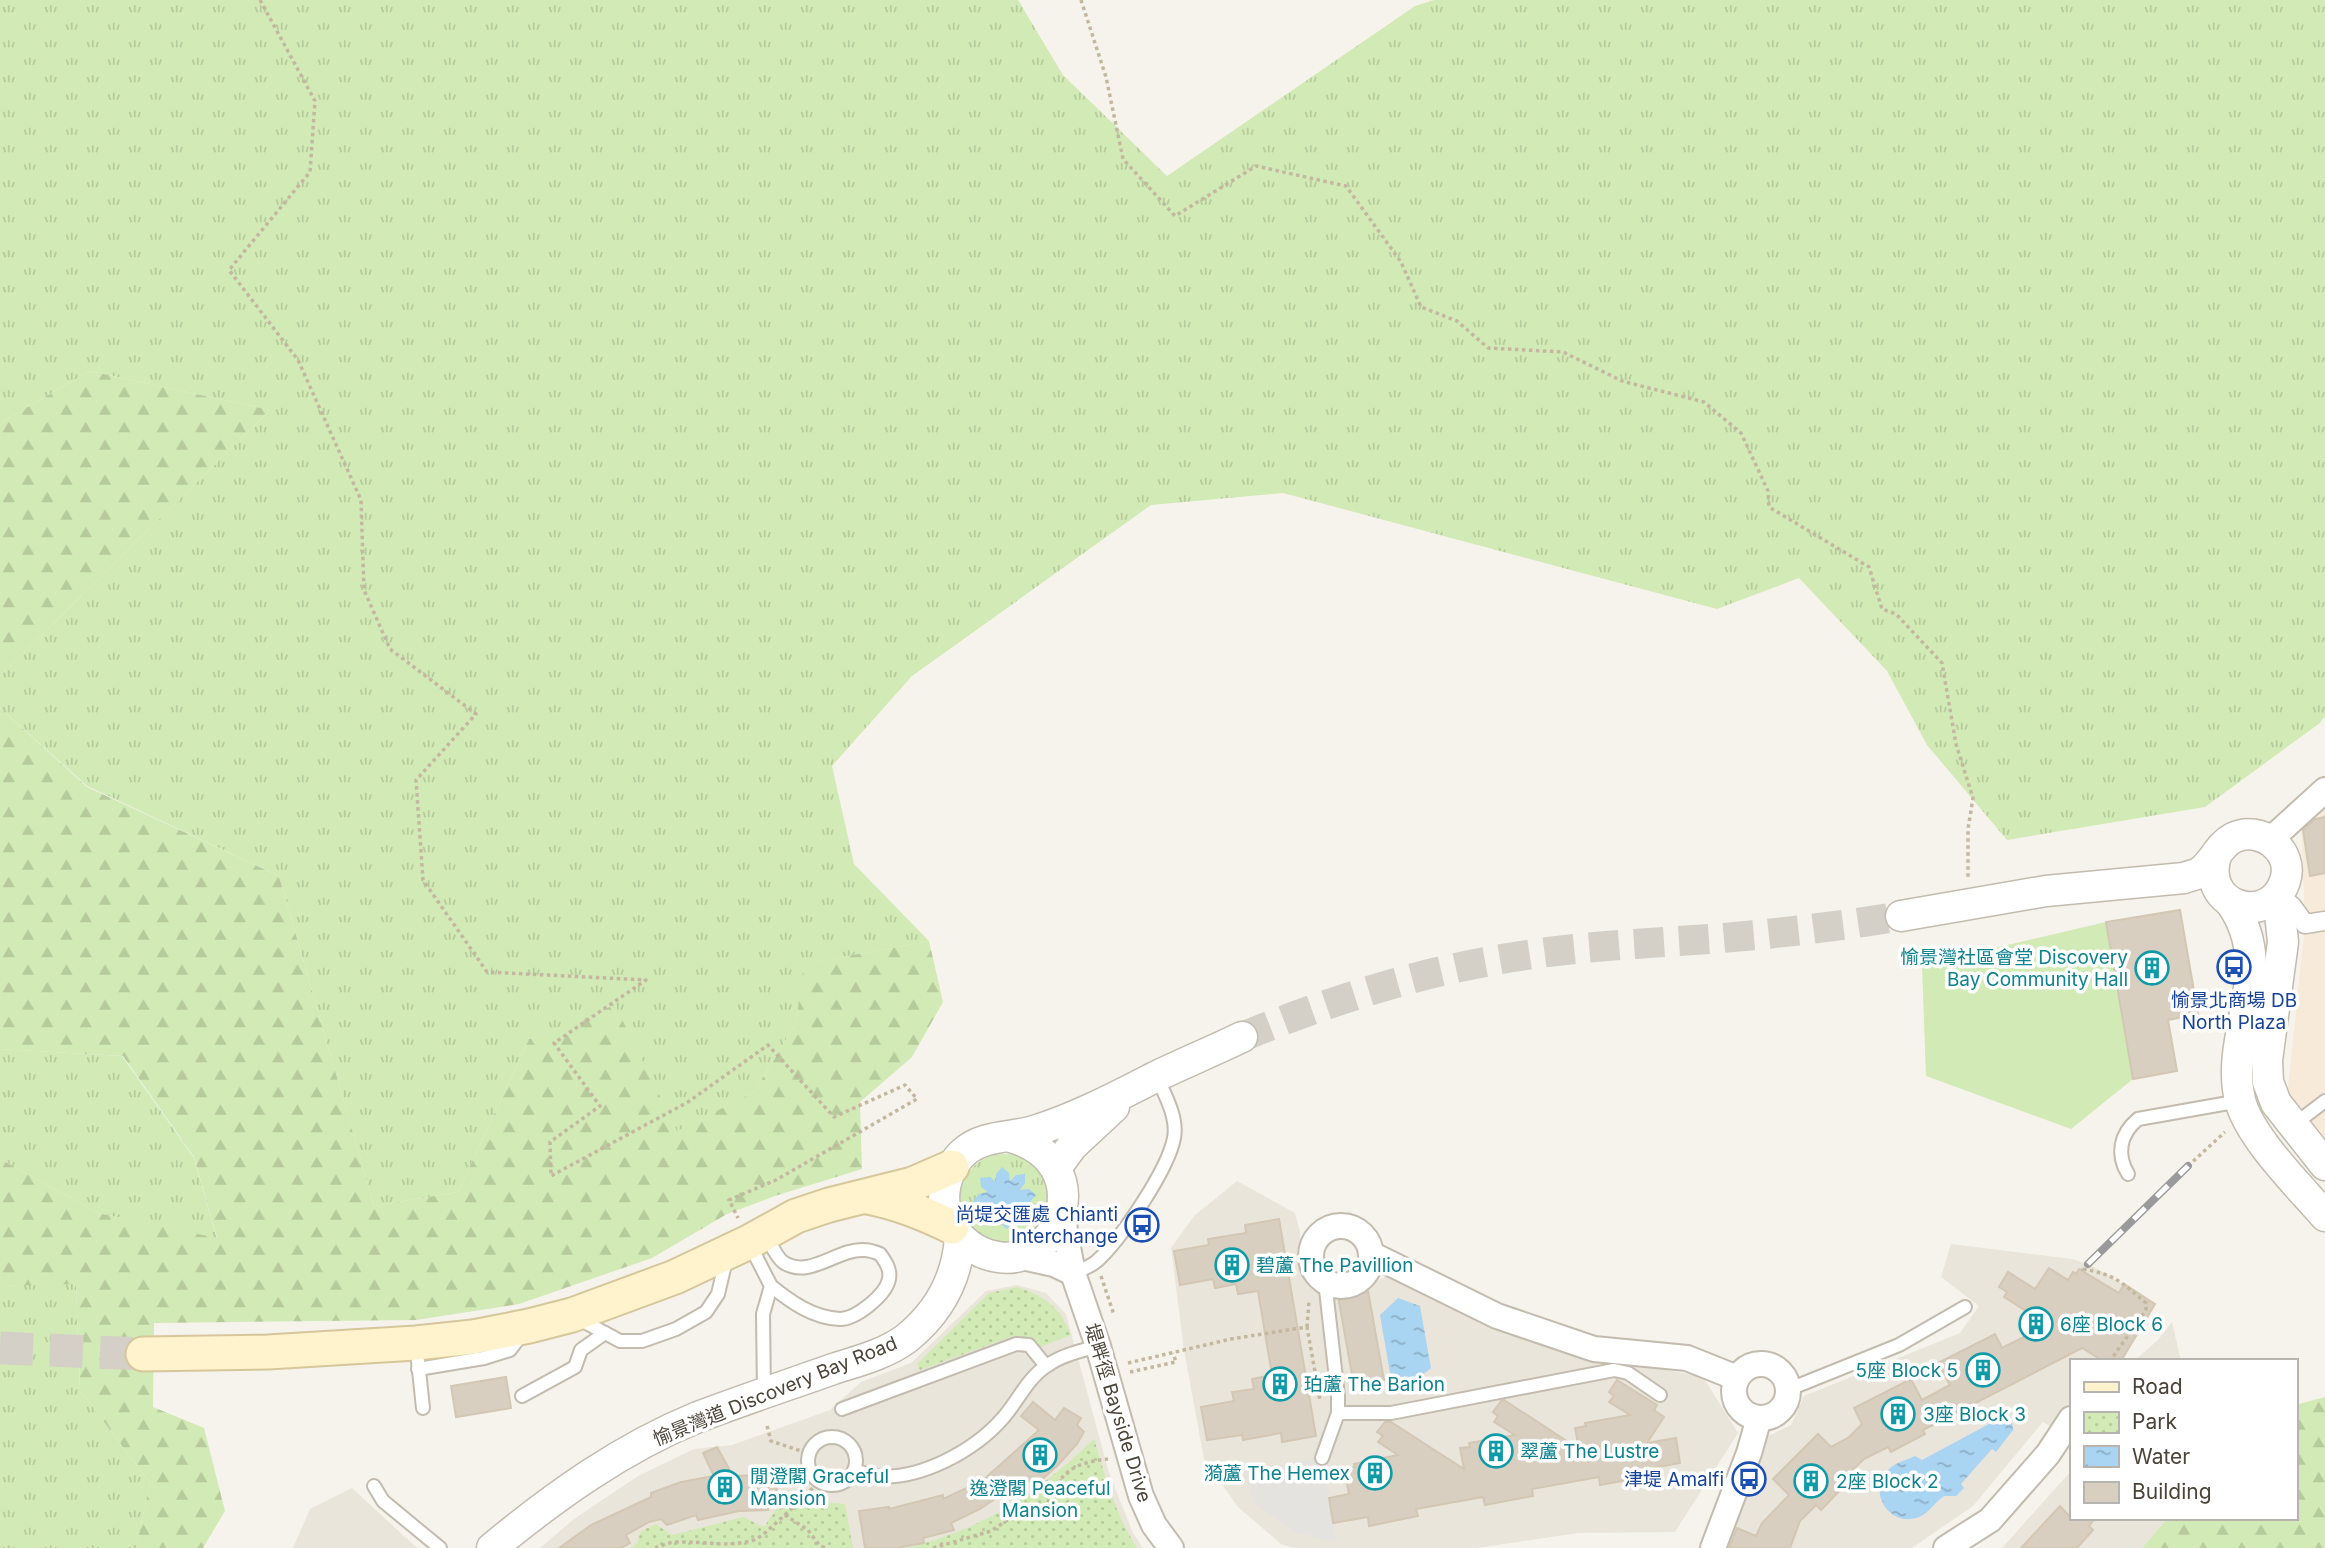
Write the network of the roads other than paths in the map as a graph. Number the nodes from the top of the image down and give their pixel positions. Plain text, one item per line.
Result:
1 (2325, 790) edge
2 (2270, 840) junction
3 (2217, 853) junction
4 (2184, 878) junction
5 (2224, 895) junction
6 (2278, 895) junction
7 (1901, 916) tunnel mouth
8 (2325, 921) edge
9 (1242, 1037) tunnel mouth
10 (2267, 1060) junction
11 (1157, 1077) junction
12 (2325, 1101) edge
13 (2243, 1107) junction
14 (2297, 1129) junction
15 (1012, 1138) junction
16 (2325, 1165) edge
17 (952, 1167) junction
18 (1056, 1168) junction
19 (2128, 1174) dead end
20 (2301, 1189) junction
21 (866, 1197) junction
22 (1063, 1206) junction
23 (2325, 1216) edge
24 (956, 1232) junction
25 (747, 1243) junction
26 (1371, 1254) junction
27 (1009, 1257) junction
28 (1073, 1273) junction
29 (1325, 1281) junction
30 (771, 1286) junction
31 (945, 1295) junction
32 (1965, 1307) dead end
33 (572, 1315) junction
34 (605, 1333) junction
35 (1098, 1346) junction
36 (143, 1354) tunnel mouth
37 (417, 1356) junction
38 (1046, 1366) junction
39 (1737, 1378) junction
40 (1787, 1390) junction
41 (764, 1393) junction
42 (1660, 1395) dead end
43 (522, 1396) dead end
44 (423, 1408) dead end
45 (842, 1409) dead end
46 (1338, 1413) junction
47 (1759, 1418) junction
48 (2070, 1421) edge
49 (1322, 1458) dead end
50 (854, 1470) junction
51 (374, 1486) dead end
52 (440, 1548) edge
53 (492, 1548) edge
54 (1171, 1548) edge
55 (1713, 1548) edge
56 (1946, 1548) edge

1 - 2 street
2 - 3 street
2 - 6 street
3 - 4 street
3 - 5 street
4 - 5 street
4 - 7 street
5 - 6 street
5 - 13 street
6 - 8 street
6 - 10 street
9 - 11 street
10 - 13 street
10 - 14 street
11 - 15 street
11 - 18 street
11 - 28 lane
12 - 14 lane
13 - 19 lane
13 - 20 street
14 - 16 street
14 - 20 street
15 - 17 street
15 - 18 street
17 - 21 main road
17 - 24 street
18 - 22 street
20 - 23 street
21 - 24 main road
21 - 25 main road
22 - 27 street
22 - 28 street, 堤畔徑 Bayside Drive
24 - 27 street
24 - 31 street, 愉景灣道 Discovery Bay Road
25 - 30 lane
25 - 30 lane
25 - 33 main road
25 - 34 lane
26 - 29 street
26 - 29 street
26 - 39 street
27 - 28 street
27 - 31 street, 愉景灣道 Discovery Bay Road
28 - 35 street, 堤畔徑 Bayside Drive
29 - 46 lane
30 - 41 lane
31 - 41 street, 愉景灣道 Discovery Bay Road
32 - 40 lane
33 - 34 lane
33 - 37 main road
34 - 43 lane
35 - 38 lane
35 - 54 street, 堤畔徑 Bayside Drive
36 - 37 main road
37 - 44 lane
38 - 45 lane
38 - 50 lane
39 - 40 street
39 - 47 street
40 - 47 street
41 - 53 street, 愉景灣道 Discovery Bay Road
42 - 46 lane
46 - 49 lane
47 - 55 street
48 - 56 street
50 - 50 lane
51 - 52 lane

